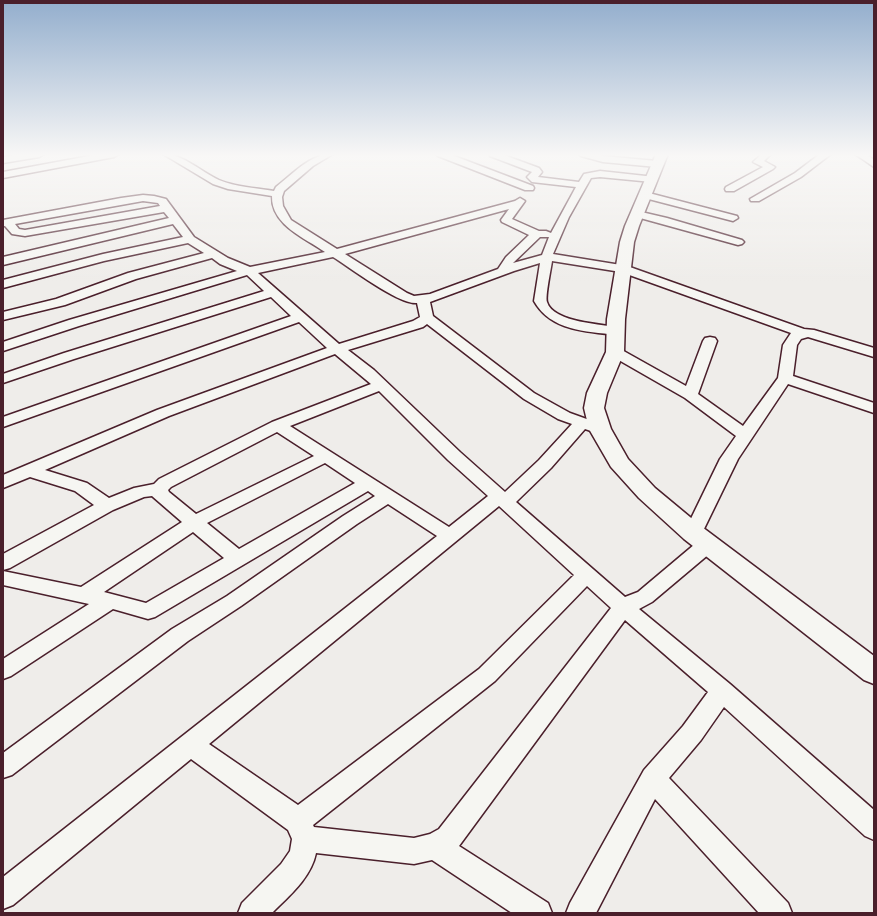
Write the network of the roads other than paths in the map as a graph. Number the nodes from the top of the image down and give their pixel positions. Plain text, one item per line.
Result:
1 (277, 197) edge
2 (523, 197) edge
3 (576, 197) edge
4 (644, 197) edge
5 (696, 197) edge
6 (759, 197) edge
7 (755, 199) dead end
8 (518, 203) junction
9 (637, 214) junction
10 (733, 218) dead end
11 (176, 220) junction
12 (5, 222) edge
13 (557, 232) junction
14 (537, 234) junction
15 (190, 239) junction
16 (738, 242) dead end
17 (335, 253) junction
18 (214, 254) junction
19 (547, 258) junction
20 (3, 261) edge
21 (623, 269) junction
22 (249, 271) junction
23 (502, 271) junction
24 (3, 284) edge
25 (273, 292) junction
26 (423, 300) junction
27 (3, 316) edge
28 (300, 316) junction
29 (427, 318) junction
30 (616, 331) junction
31 (803, 332) junction
32 (710, 341) dead end
33 (3, 347) edge
34 (338, 349) junction
35 (615, 352) junction
36 (874, 353) edge
37 (784, 378) junction
38 (3, 379) edge
39 (381, 385) junction
40 (690, 395) junction
41 (874, 408) edge
42 (3, 422) edge
43 (278, 425) junction
44 (591, 426) junction
45 (745, 435) junction
46 (326, 456) junction
47 (29, 471) junction
48 (3, 482) edge
49 (368, 483) junction
50 (159, 490) junction
51 (388, 496) junction
52 (502, 499) junction
53 (107, 506) junction
54 (192, 523) junction
55 (450, 536) junction
56 (701, 538) junction
57 (237, 558) junction
58 (3, 563) edge
59 (587, 574) junction
60 (3, 578) edge
61 (83, 596) junction
62 (110, 601) junction
63 (623, 607) junction
64 (3, 670) edge
65 (874, 672) edge
66 (722, 691) junction
67 (190, 745) junction
68 (3, 767) edge
69 (653, 778) junction
70 (874, 826) edge
71 (302, 830) junction
72 (435, 846) junction
73 (3, 895) edge
74 (252, 913) edge
75 (538, 913) edge
76 (580, 913) edge
77 (778, 913) edge

1 - 17 street
2 - 8 street
3 - 13 street
4 - 9 street
5 - 10 street
6 - 7 street
8 - 14 street
8 - 17 street
9 - 16 street
9 - 21 street
11 - 12 street
11 - 15 street
11 - 20 street
13 - 14 street
13 - 19 street
14 - 23 street
15 - 18 street
15 - 24 street
17 - 22 street
17 - 26 street
18 - 22 street
18 - 27 street
19 - 21 street
19 - 23 street
19 - 30 street
21 - 30 street
21 - 31 street
22 - 25 street
22 - 33 street
23 - 26 street
25 - 28 street
25 - 38 street
26 - 29 street
28 - 34 street
28 - 42 street
29 - 34 street
29 - 44 street
30 - 35 street
31 - 36 street
31 - 37 street
32 - 40 street
34 - 39 street
34 - 47 street
35 - 40 street
35 - 44 street
37 - 41 street
37 - 45 street
39 - 43 street
39 - 52 street
40 - 45 street
43 - 46 street
43 - 50 street
44 - 52 street
44 - 56 street
45 - 56 street
46 - 49 street
46 - 54 street
47 - 48 street
47 - 53 street
49 - 51 street
49 - 57 street
50 - 53 street
50 - 54 street
51 - 55 street
51 - 68 street
52 - 55 street
52 - 59 street
53 - 58 street
54 - 57 street
54 - 61 street
55 - 67 street
56 - 63 street
56 - 65 street
57 - 62 street
59 - 63 street
59 - 71 street
60 - 61 street
61 - 62 street
62 - 64 street
63 - 66 street
63 - 72 street
66 - 69 street
66 - 70 street
67 - 71 street
67 - 73 street
69 - 76 street
69 - 77 street
71 - 72 street
71 - 74 street
72 - 75 street

